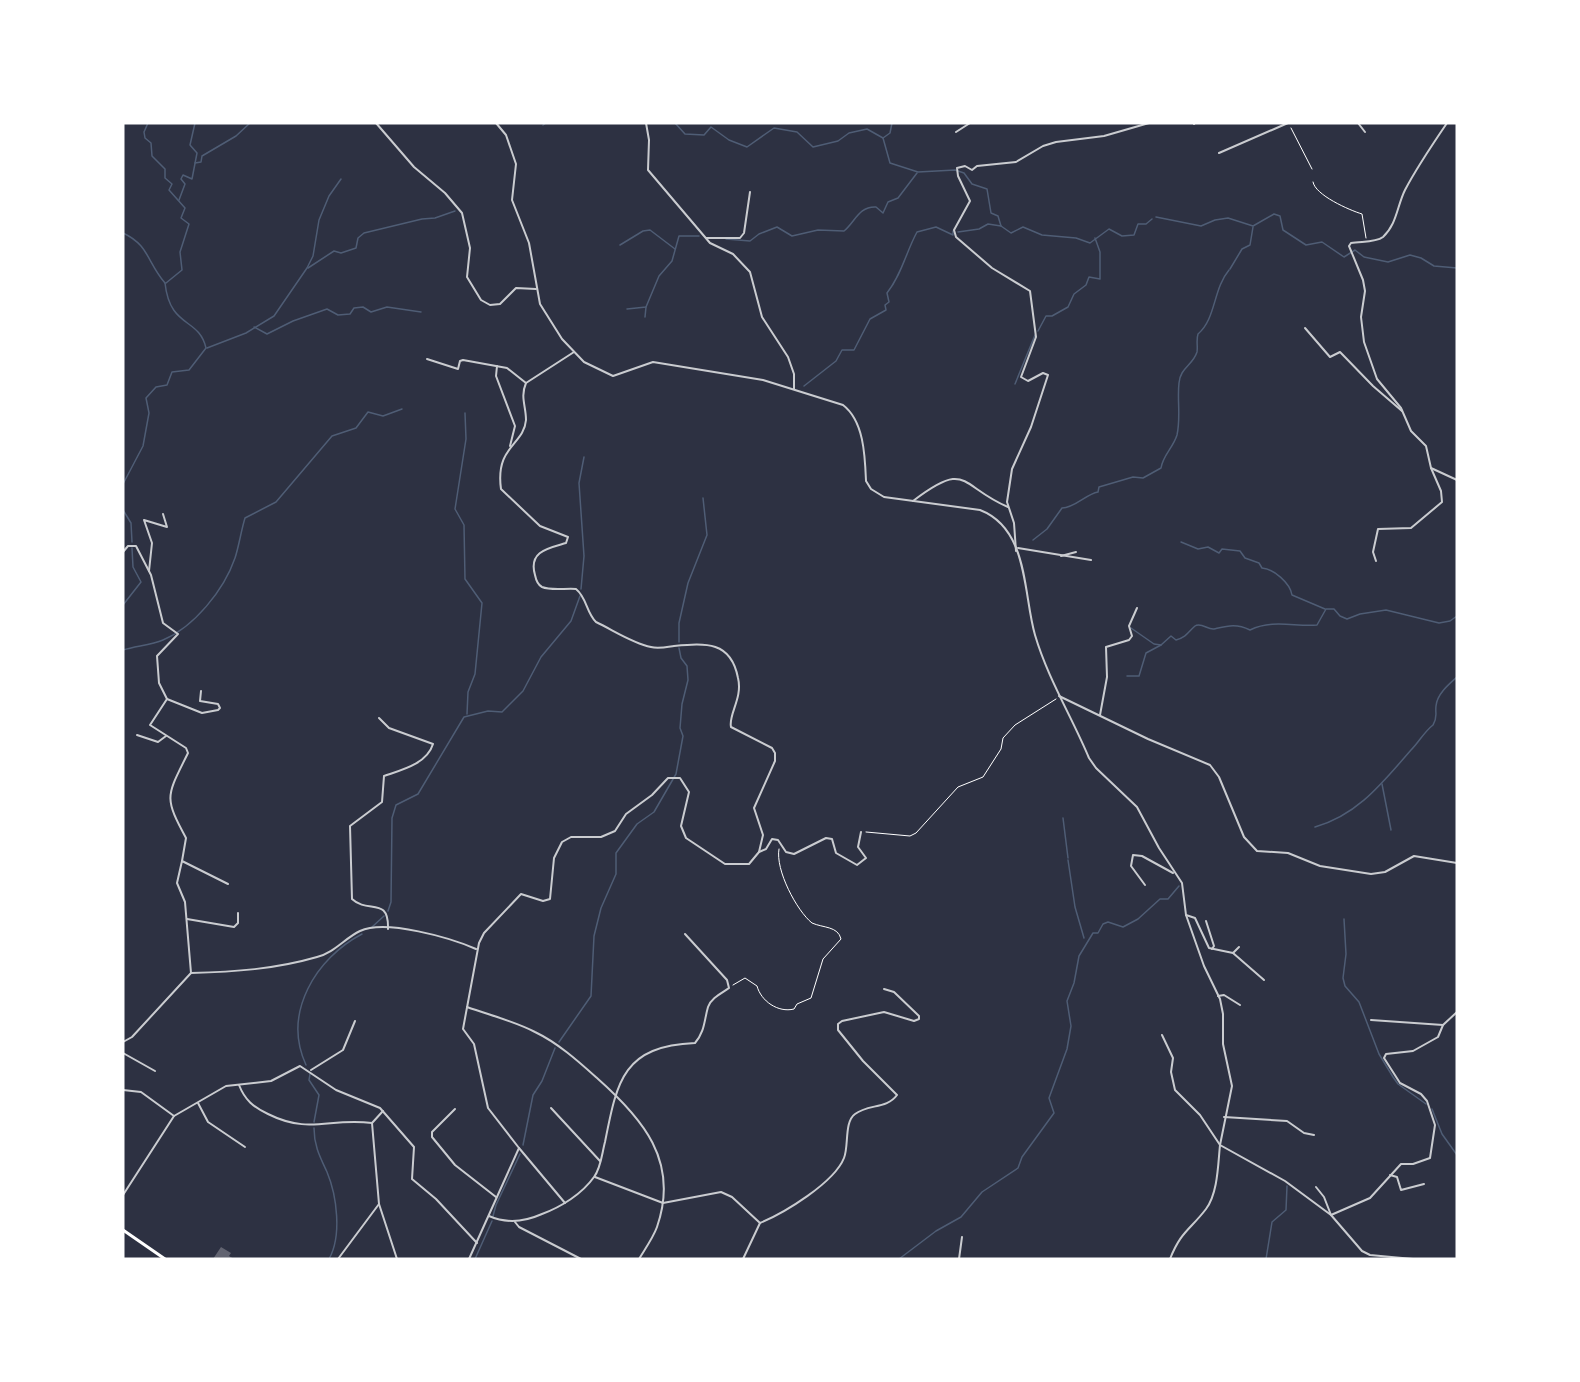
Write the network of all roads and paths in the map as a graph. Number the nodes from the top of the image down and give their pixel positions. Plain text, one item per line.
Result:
1 (376, 123) edge
2 (496, 123) edge
3 (646, 123) edge
4 (970, 123) edge
5 (1149, 123) edge
6 (1289, 123) edge
7 (1358, 123) edge
8 (1447, 123) edge
9 (956, 132) dead end
10 (1365, 132) dead end
11 (1219, 153) dead end
12 (1312, 169) dead end
13 (1313, 182) dead end
14 (750, 192) dead end
15 (706, 238) junction
16 (1366, 241) junction
17 (536, 289) junction
18 (1305, 328) dead end
19 (574, 352) junction
20 (427, 359) dead end
21 (497, 365) junction
22 (526, 383) junction
23 (794, 389) junction
24 (1402, 411) junction
25 (510, 446) junction
26 (1431, 468) junction
27 (1457, 480) edge
28 (912, 502) junction
29 (1008, 507) junction
30 (163, 514) dead end
31 (1017, 550) junction
32 (123, 552) edge
33 (1076, 552) dead end
34 (1058, 556) junction
35 (1091, 560) dead end
36 (1376, 561) dead end
37 (149, 571) junction
38 (1137, 608) dead end
39 (201, 691) dead end
40 (1059, 696) junction
41 (167, 699) junction
42 (1100, 716) junction
43 (379, 718) dead end
44 (137, 735) dead end
45 (166, 736) junction
46 (861, 832) joint
47 (780, 844) junction
48 (759, 852) junction
49 (182, 861) junction
50 (1457, 863) edge
51 (1173, 873) junction
52 (228, 884) dead end
53 (1145, 885) dead end
54 (238, 913) dead end
55 (1186, 915) junction
56 (187, 919) junction
57 (1206, 921) dead end
58 (388, 929) junction
59 (685, 933) dead end
60 (1239, 947) dead end
61 (476, 949) junction
62 (1212, 949) junction
63 (1233, 953) junction
64 (191, 973) junction
65 (1264, 980) dead end
66 (729, 988) junction
67 (884, 989) dead end
68 (1218, 996) junction
69 (1240, 1005) dead end
70 (466, 1007) junction
71 (1457, 1012) edge
72 (1371, 1020) dead end
73 (355, 1021) dead end
74 (1443, 1025) junction
75 (1162, 1035) dead end
76 (123, 1042) edge
77 (123, 1053) edge
78 (310, 1070) junction
79 (154, 1071) dead end
80 (239, 1085) junction
81 (123, 1090) edge
82 (615, 1093) junction
83 (197, 1102) junction
84 (551, 1108) dead end
85 (455, 1109) dead end
86 (383, 1111) junction
87 (174, 1116) junction
88 (1224, 1117) junction
89 (372, 1123) junction
90 (1314, 1135) dead end
91 (1221, 1145) junction
92 (245, 1147) dead end
93 (519, 1148) junction
94 (600, 1162) junction
95 (1390, 1175) junction
96 (595, 1177) junction
97 (1424, 1184) dead end
98 (1316, 1187) dead end
99 (123, 1195) edge
100 (496, 1197) junction
101 (565, 1203) junction
102 (663, 1203) junction
103 (379, 1204) junction
104 (1331, 1215) junction
105 (489, 1216) junction
106 (515, 1222) junction
107 (760, 1223) junction
108 (123, 1230) edge
109 (962, 1237) dead end
110 (477, 1244) junction
111 (165, 1259) edge
112 (338, 1259) edge
113 (397, 1259) edge
114 (469, 1259) edge
115 (581, 1259) edge
116 (639, 1259) edge
117 (743, 1259) edge
118 (959, 1259) edge
119 (1170, 1259) edge
120 (1413, 1259) edge

1 - 17 street
2 - 17 street
3 - 15 street
4 - 9 street
5 - 29 street
6 - 11 street
6 - 12 path
7 - 10 street
8 - 16 street
13 - 16 path
14 - 15 street
15 - 23 street
16 - 24 street
17 - 19 street
18 - 24 street
19 - 22 street
19 - 23 street
20 - 21 street
21 - 22 street
21 - 25 street
22 - 25 street
23 - 28 street
24 - 26 street
25 - 48 street
26 - 27 street
26 - 36 street
28 - 29 street
28 - 31 street
29 - 31 street
30 - 37 street
31 - 34 street
31 - 40 street
32 - 37 street
33 - 34 street
34 - 35 street
37 - 41 street
38 - 42 street
39 - 41 street
40 - 42 street
40 - 46 path
40 - 51 street
41 - 45 street
42 - 50 street
43 - 58 street
44 - 45 street
45 - 49 street
46 - 47 street
47 - 48 street
47 - 66 path
48 - 61 street
49 - 52 street
49 - 56 street
51 - 53 street
51 - 55 street
54 - 56 street
55 - 62 street
55 - 68 street
56 - 64 street
57 - 62 street
58 - 61 street
58 - 64 street
59 - 66 street
60 - 63 street
61 - 70 street
62 - 63 street
63 - 65 street
64 - 76 street
66 - 82 street
67 - 107 street
68 - 69 street
68 - 88 street
70 - 82 street
70 - 93 street
71 - 74 street
72 - 74 street
73 - 78 street
74 - 95 street
75 - 91 street
77 - 79 street
78 - 80 street
78 - 86 street
80 - 83 street
80 - 89 street
81 - 87 street
82 - 94 street
82 - 102 street
83 - 87 street
83 - 92 street
84 - 94 street
85 - 100 street
86 - 89 street
86 - 110 street
87 - 99 street
88 - 90 street
88 - 91 street
89 - 103 street
91 - 104 street
91 - 119 street
93 - 100 street
93 - 101 street
94 - 96 street
95 - 97 street
95 - 104 street
96 - 101 street
96 - 102 street
98 - 104 street
100 - 105 street
101 - 106 street
102 - 107 street
102 - 116 street
103 - 112 street
103 - 113 street
104 - 120 street
105 - 106 street
105 - 110 street
106 - 115 street
107 - 117 street
108 - 111 main road
109 - 118 street
110 - 114 street

